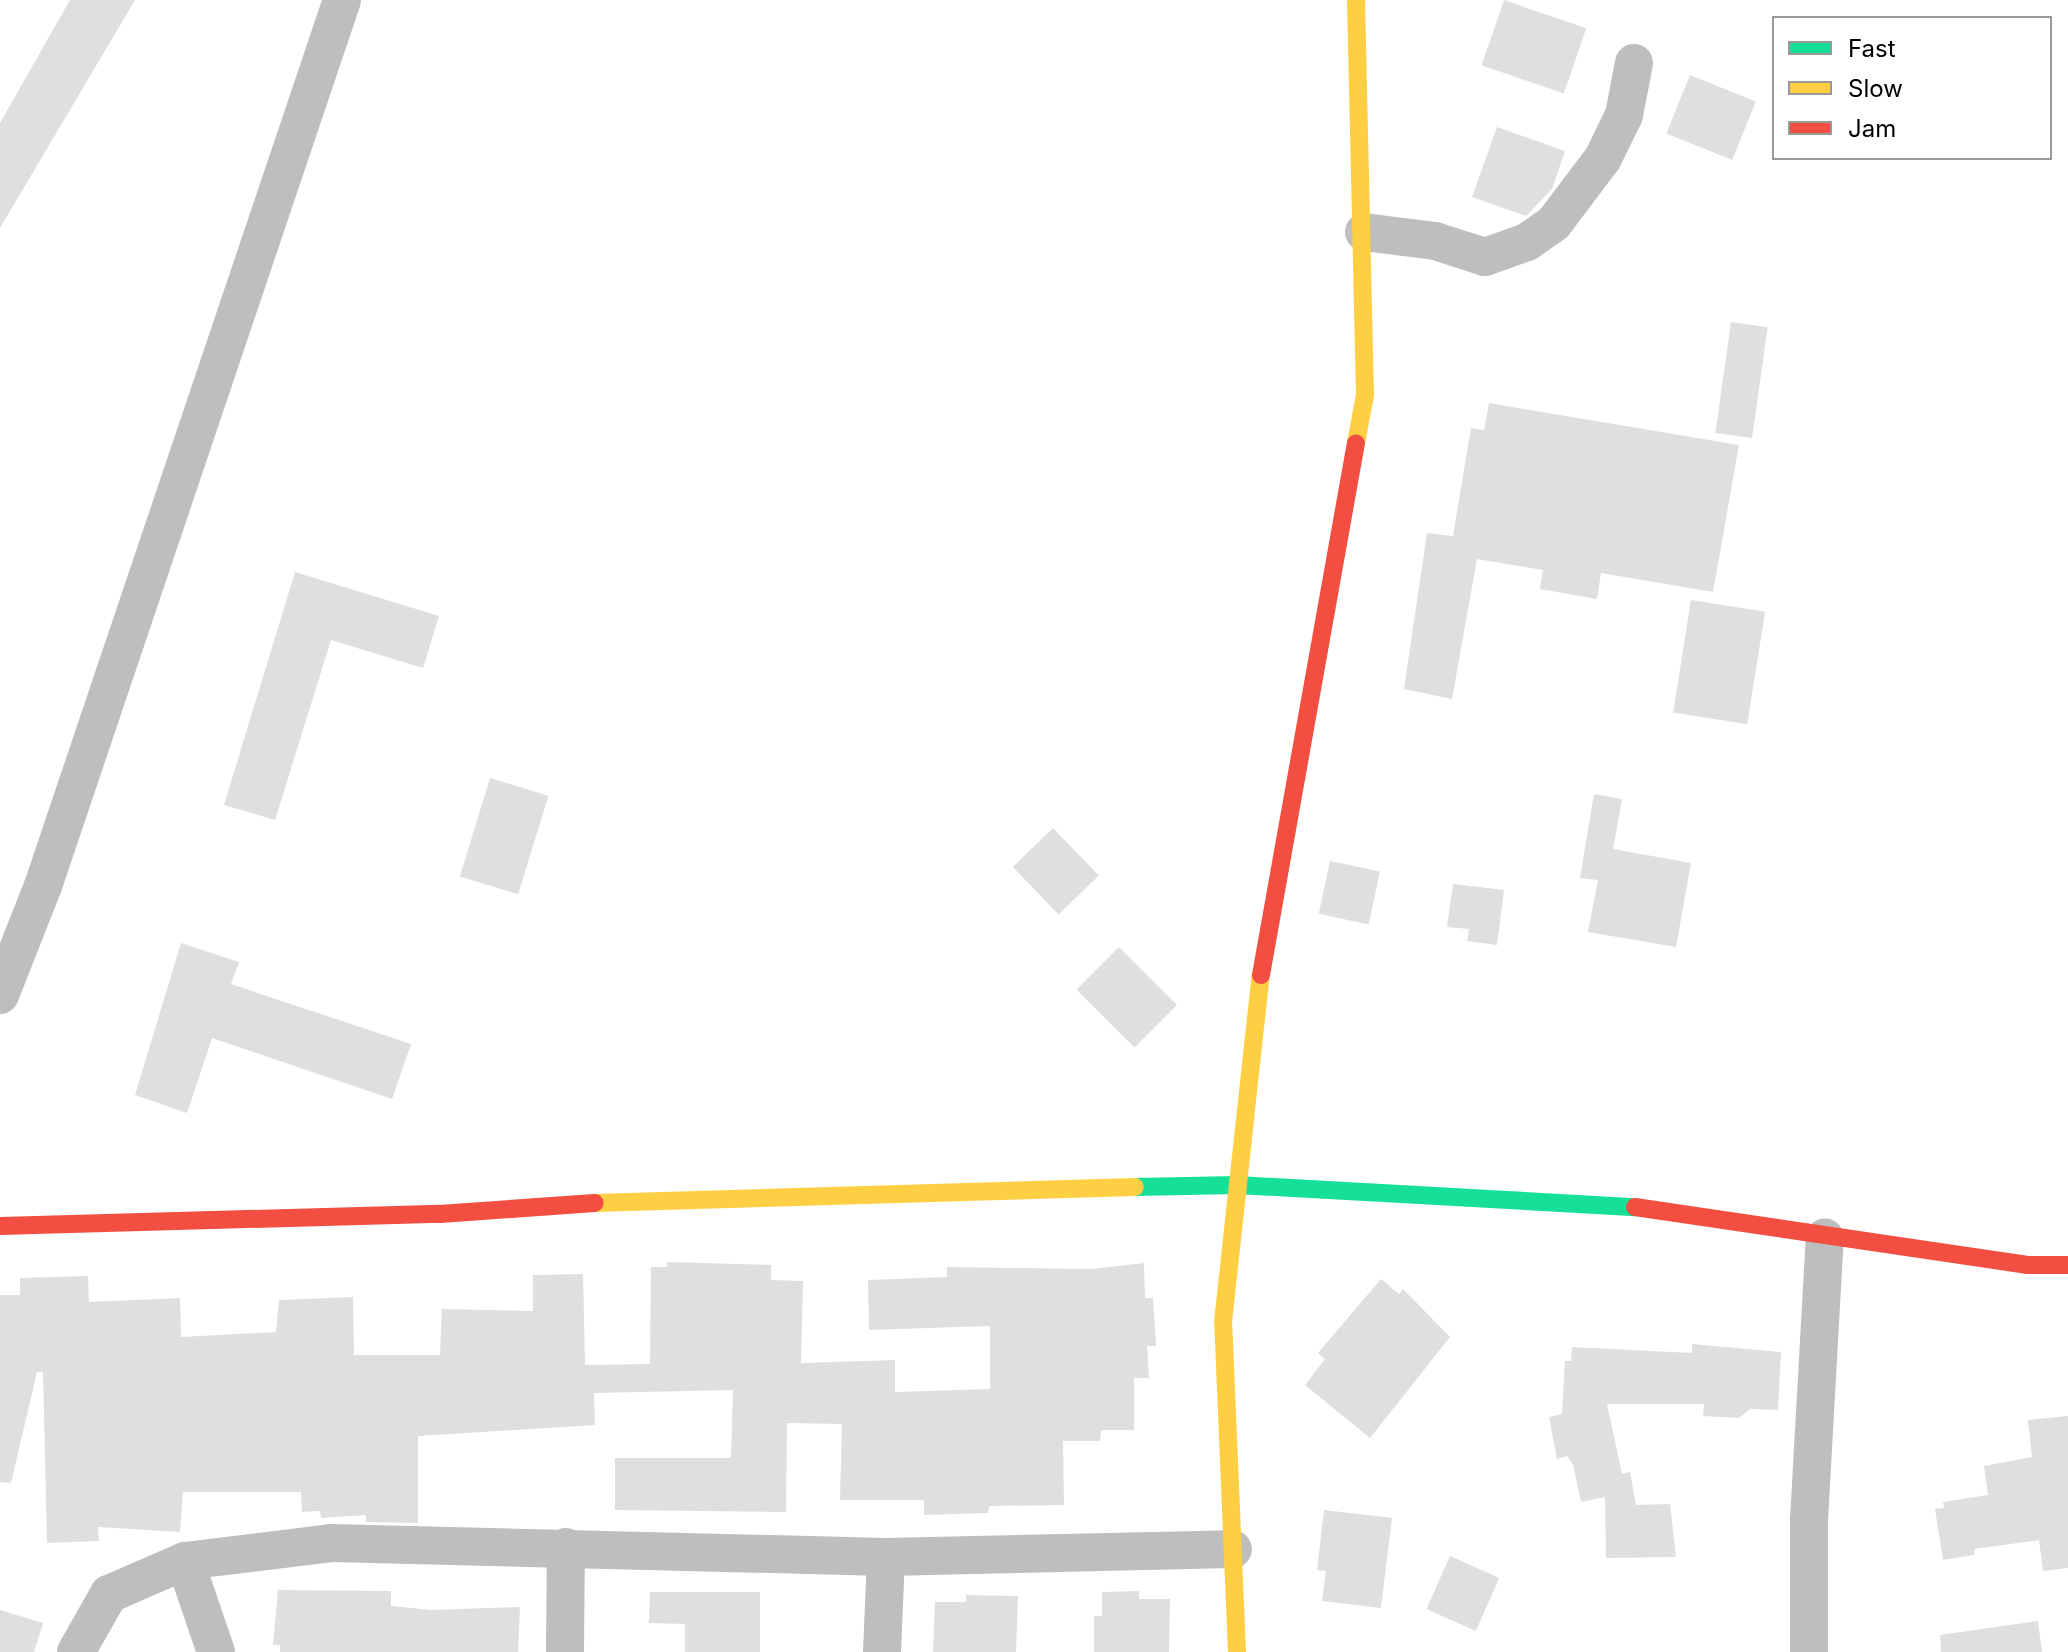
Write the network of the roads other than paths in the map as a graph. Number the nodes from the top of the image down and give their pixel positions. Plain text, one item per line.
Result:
1 (342, 0) edge
2 (1356, 0) edge
3 (1634, 63) dead end
4 (1364, 232) junction
5 (0, 995) edge
6 (1238, 1185) junction
7 (0, 1226) edge
8 (1825, 1237) junction
9 (2068, 1265) edge
10 (566, 1547) junction
11 (1233, 1549) junction
12 (886, 1557) junction
13 (185, 1561) junction
14 (76, 1652) edge
15 (216, 1652) edge
16 (565, 1652) edge
17 (882, 1652) edge
18 (1237, 1652) edge
19 (1809, 1652) edge

1 - 5 street
2 - 4 street
3 - 4 street
4 - 6 street
6 - 7 street
6 - 8 street
6 - 11 street
8 - 9 street
8 - 19 street
10 - 12 street
10 - 13 street
10 - 16 street
11 - 12 street
11 - 18 street
12 - 17 street
13 - 14 street
13 - 15 street

